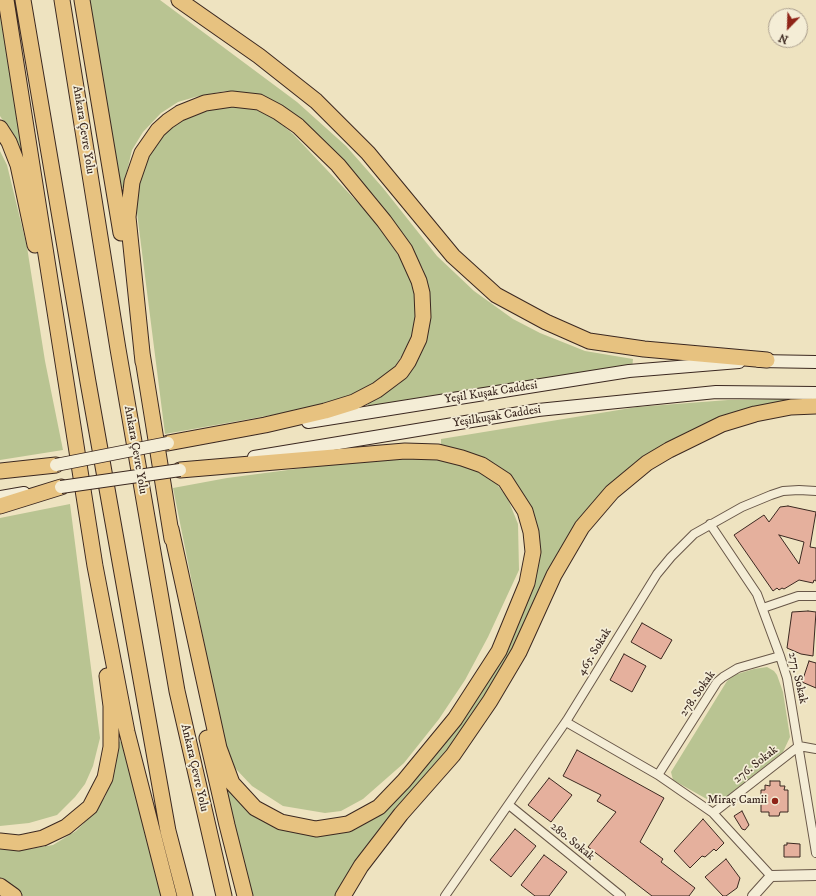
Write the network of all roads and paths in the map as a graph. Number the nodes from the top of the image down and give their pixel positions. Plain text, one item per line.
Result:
1 (6, 0) edge
2 (23, 0) edge
3 (62, 0) edge
4 (82, 0) edge
5 (179, 0) edge
6 (0, 128) edge
7 (767, 360) junction
8 (143, 362) junction
9 (816, 362) edge
10 (816, 393) edge
11 (816, 406) edge
12 (73, 429) junction
13 (168, 444) junction
14 (56, 465) joint
15 (180, 470) junction
16 (0, 472) edge
17 (61, 487) junction
18 (816, 491) edge
19 (0, 497) edge
20 (0, 506) edge
21 (710, 524) junction
22 (171, 529) junction
23 (95, 566) junction
24 (816, 596) edge
25 (763, 608) junction
26 (780, 656) junction
27 (566, 722) junction
28 (799, 746) junction
29 (816, 749) edge
30 (658, 775) junction
31 (509, 805) junction
32 (713, 813) junction
33 (0, 841) edge
34 (816, 853) edge
35 (816, 875) edge
36 (771, 876) junction
37 (0, 886) edge
38 (611, 889) junction
39 (14, 896) edge
40 (169, 896) edge
41 (185, 896) edge
42 (224, 896) edge
43 (245, 896) edge
44 (343, 896) edge
45 (445, 896) edge
46 (606, 896) edge
47 (621, 896) edge
48 (753, 896) edge

1 - 12 highway
2 - 41 highway
3 - 42 highway, Ankara Çevre Yolu
4 - 8 highway
5 - 7 highway
6 - 12 highway
7 - 9 main road, Yeşil Kuşak Caddesi
7 - 13 main road, Yeşil Kuşak Caddesi
8 - 13 highway
8 - 22 highway
10 - 15 main road, Yeşilkuşak Caddesi
11 - 44 highway
12 - 23 highway
13 - 14 main road, Yeşil Kuşak Caddesi, bridge
14 - 16 highway
15 - 17 main road, Yeşilkuşak Caddesi, bridge
15 - 22 highway
17 - 19 main road, Yeşilkuşak Caddesi
17 - 20 highway
18 - 21 street, 465. Sokak
21 - 25 street, 277. Sokak
21 - 27 street, 465. Sokak
22 - 43 highway
23 - 33 highway
23 - 40 highway
24 - 25 street
25 - 26 street, 277. Sokak
26 - 28 street, 277. Sokak
26 - 30 street, 278. Sokak
27 - 30 street
27 - 31 street, 465. Sokak
28 - 29 street
28 - 32 street, 276. Sokak
28 - 34 street, 277. Sokak
30 - 32 street
31 - 38 street, 280. Sokak
31 - 45 street, 465. Sokak
32 - 36 street
35 - 36 street
36 - 48 street
37 - 39 highway
38 - 46 street
38 - 47 street, 280. Sokak

